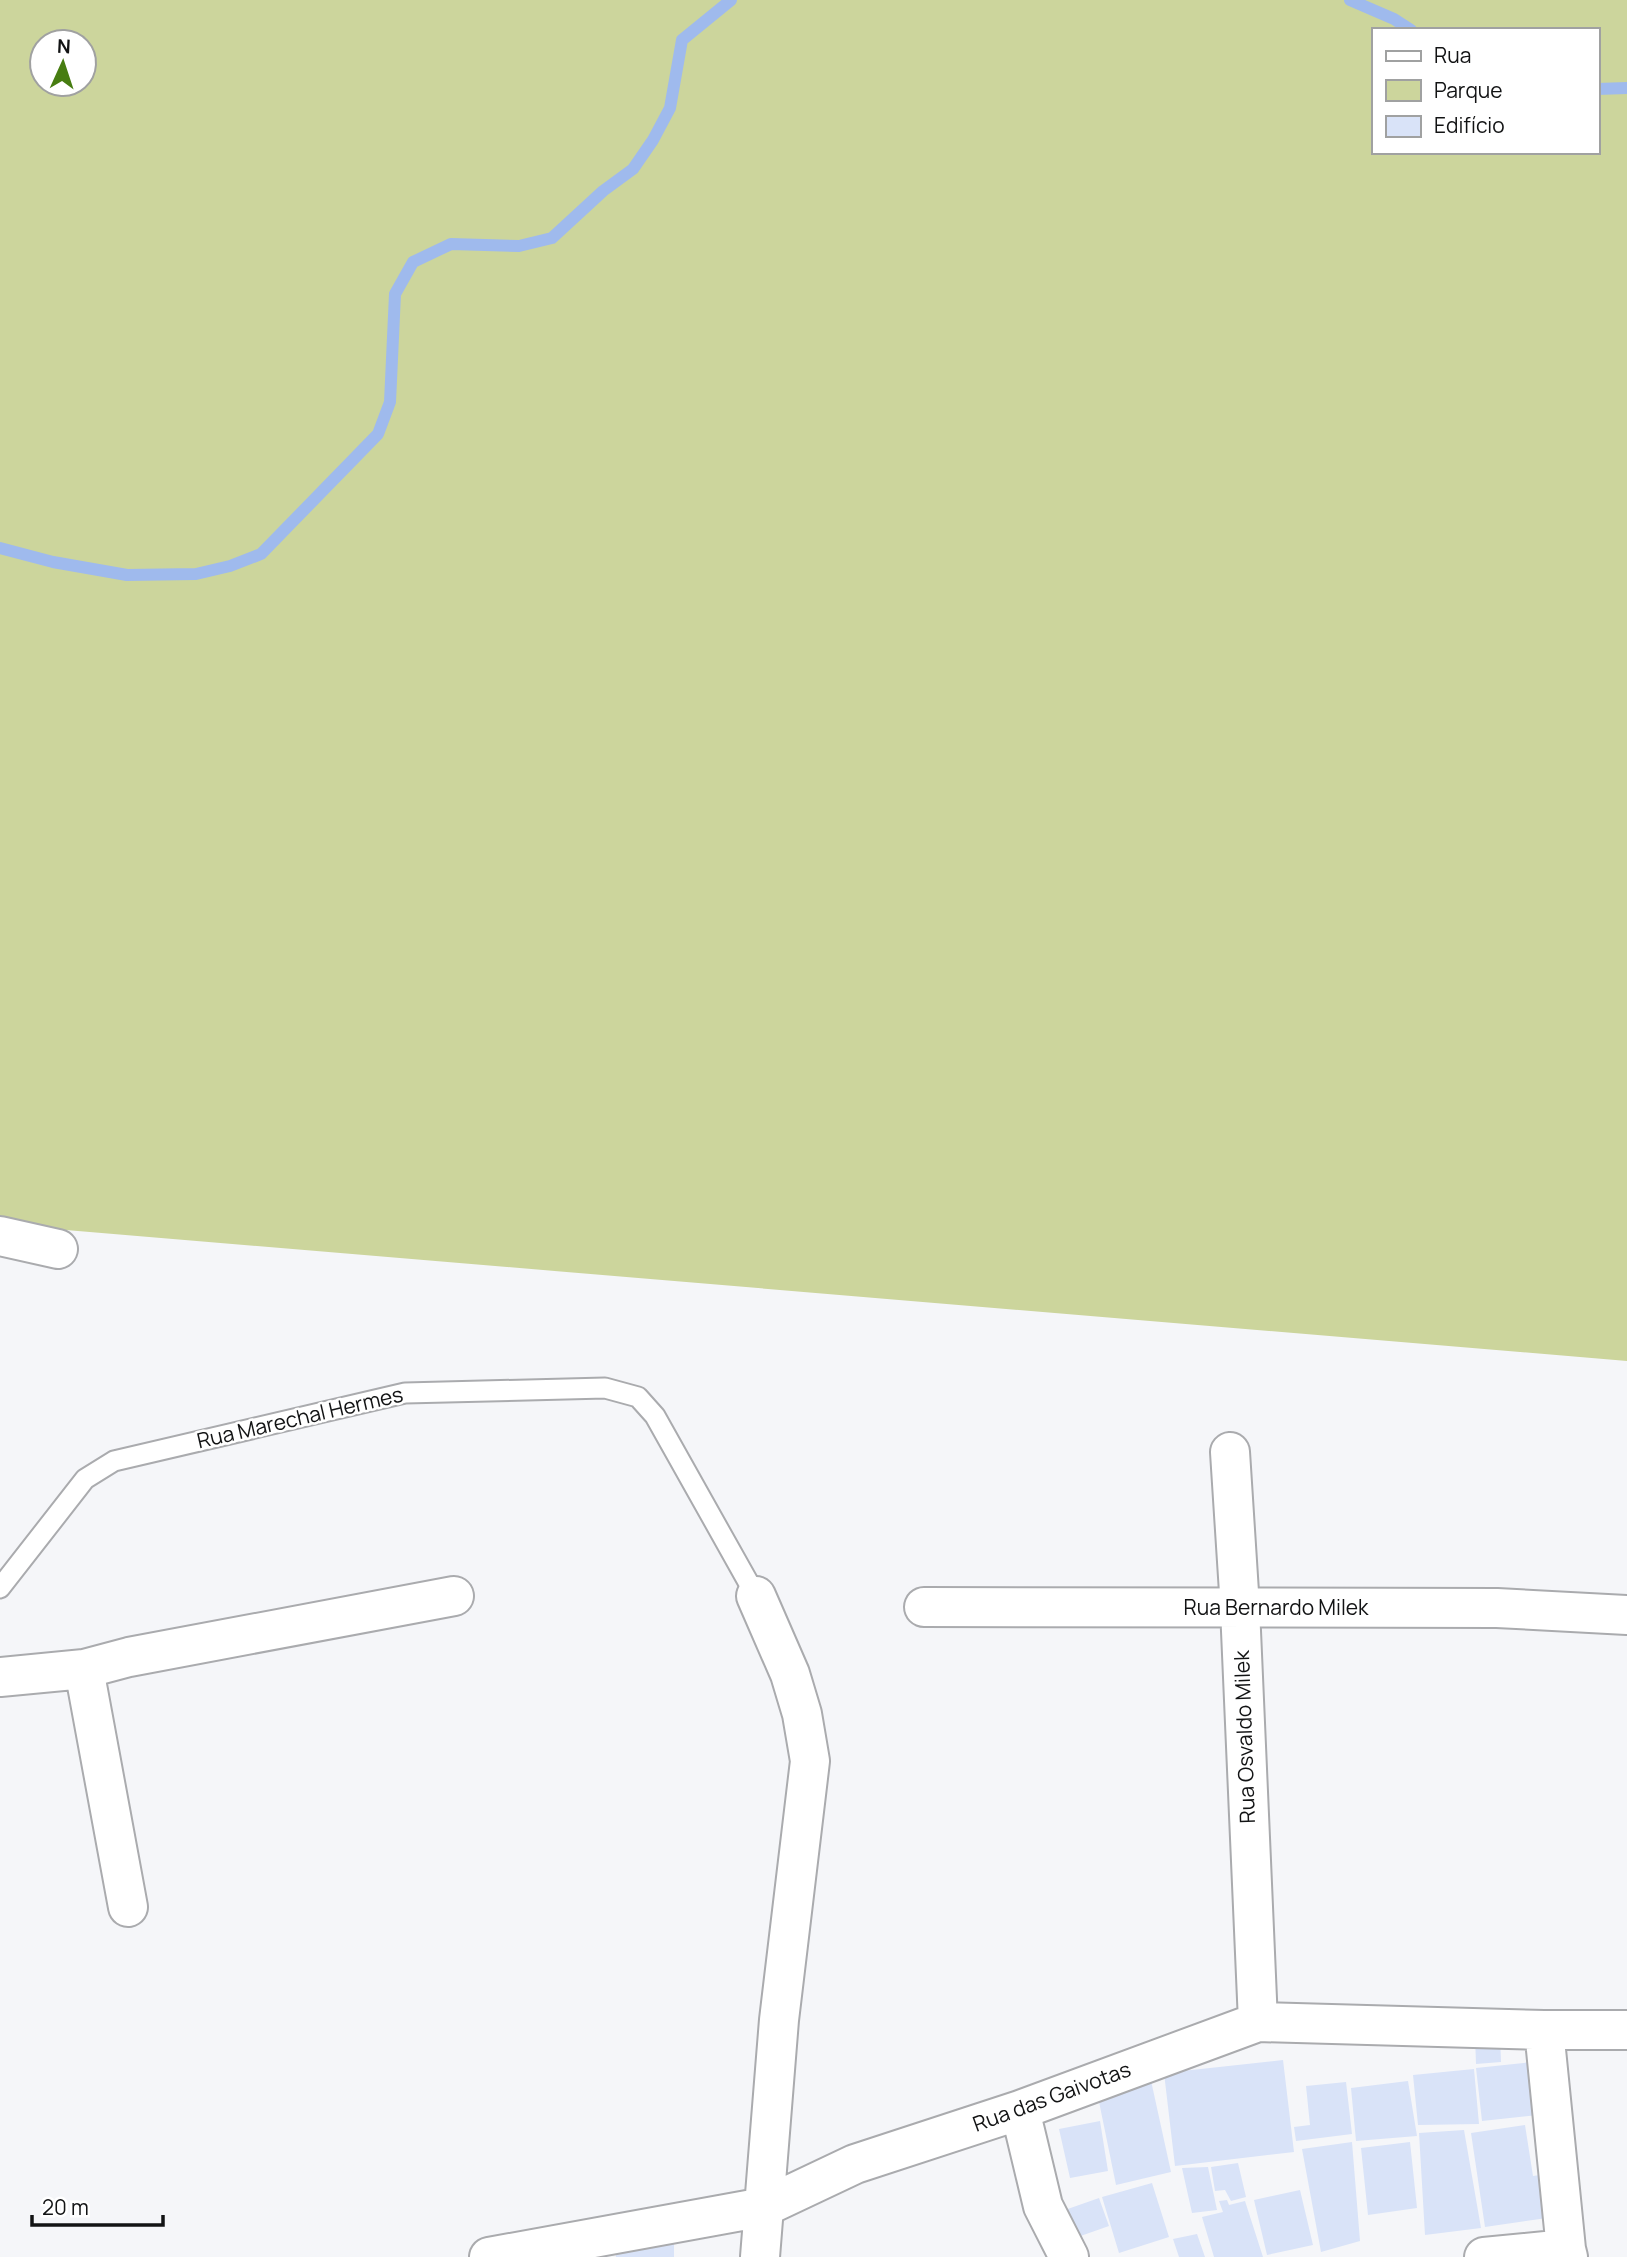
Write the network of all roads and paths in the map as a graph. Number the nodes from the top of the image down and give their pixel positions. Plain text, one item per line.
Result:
1 (0, 1236) edge
2 (58, 1249) dead end
3 (1230, 1452) dead end
4 (0, 1588) edge
5 (454, 1596) dead end
6 (756, 1596) joint
7 (924, 1607) dead end
8 (1240, 1608) junction
9 (1627, 1615) edge
10 (84, 1669) junction
11 (0, 1677) edge
12 (128, 1907) dead end
13 (1258, 2022) junction
14 (1627, 2030) edge
15 (1544, 2031) junction
16 (1020, 2110) junction
17 (764, 2207) junction
18 (1567, 2253) edge
19 (489, 2257) edge
20 (760, 2257) edge
21 (1069, 2257) edge
22 (1484, 2257) edge

1 - 2 street
3 - 8 street, Rua Osvaldo Milek
4 - 6 lane, Rua Marechal Hermes
5 - 10 street
6 - 17 street
7 - 8 street, Rua Bernardo Milek
8 - 9 street, Rua Bernardo Milek
8 - 13 street, Rua Osvaldo Milek
10 - 11 street
10 - 12 street
13 - 15 street, Rua das Gaivotas
13 - 16 street, Rua das Gaivotas
14 - 15 street, Rua das Gaivotas
15 - 18 street
16 - 17 street, Rua das Gaivotas
16 - 21 street
17 - 19 street, Rua das Gaivotas
17 - 20 street
18 - 22 street

